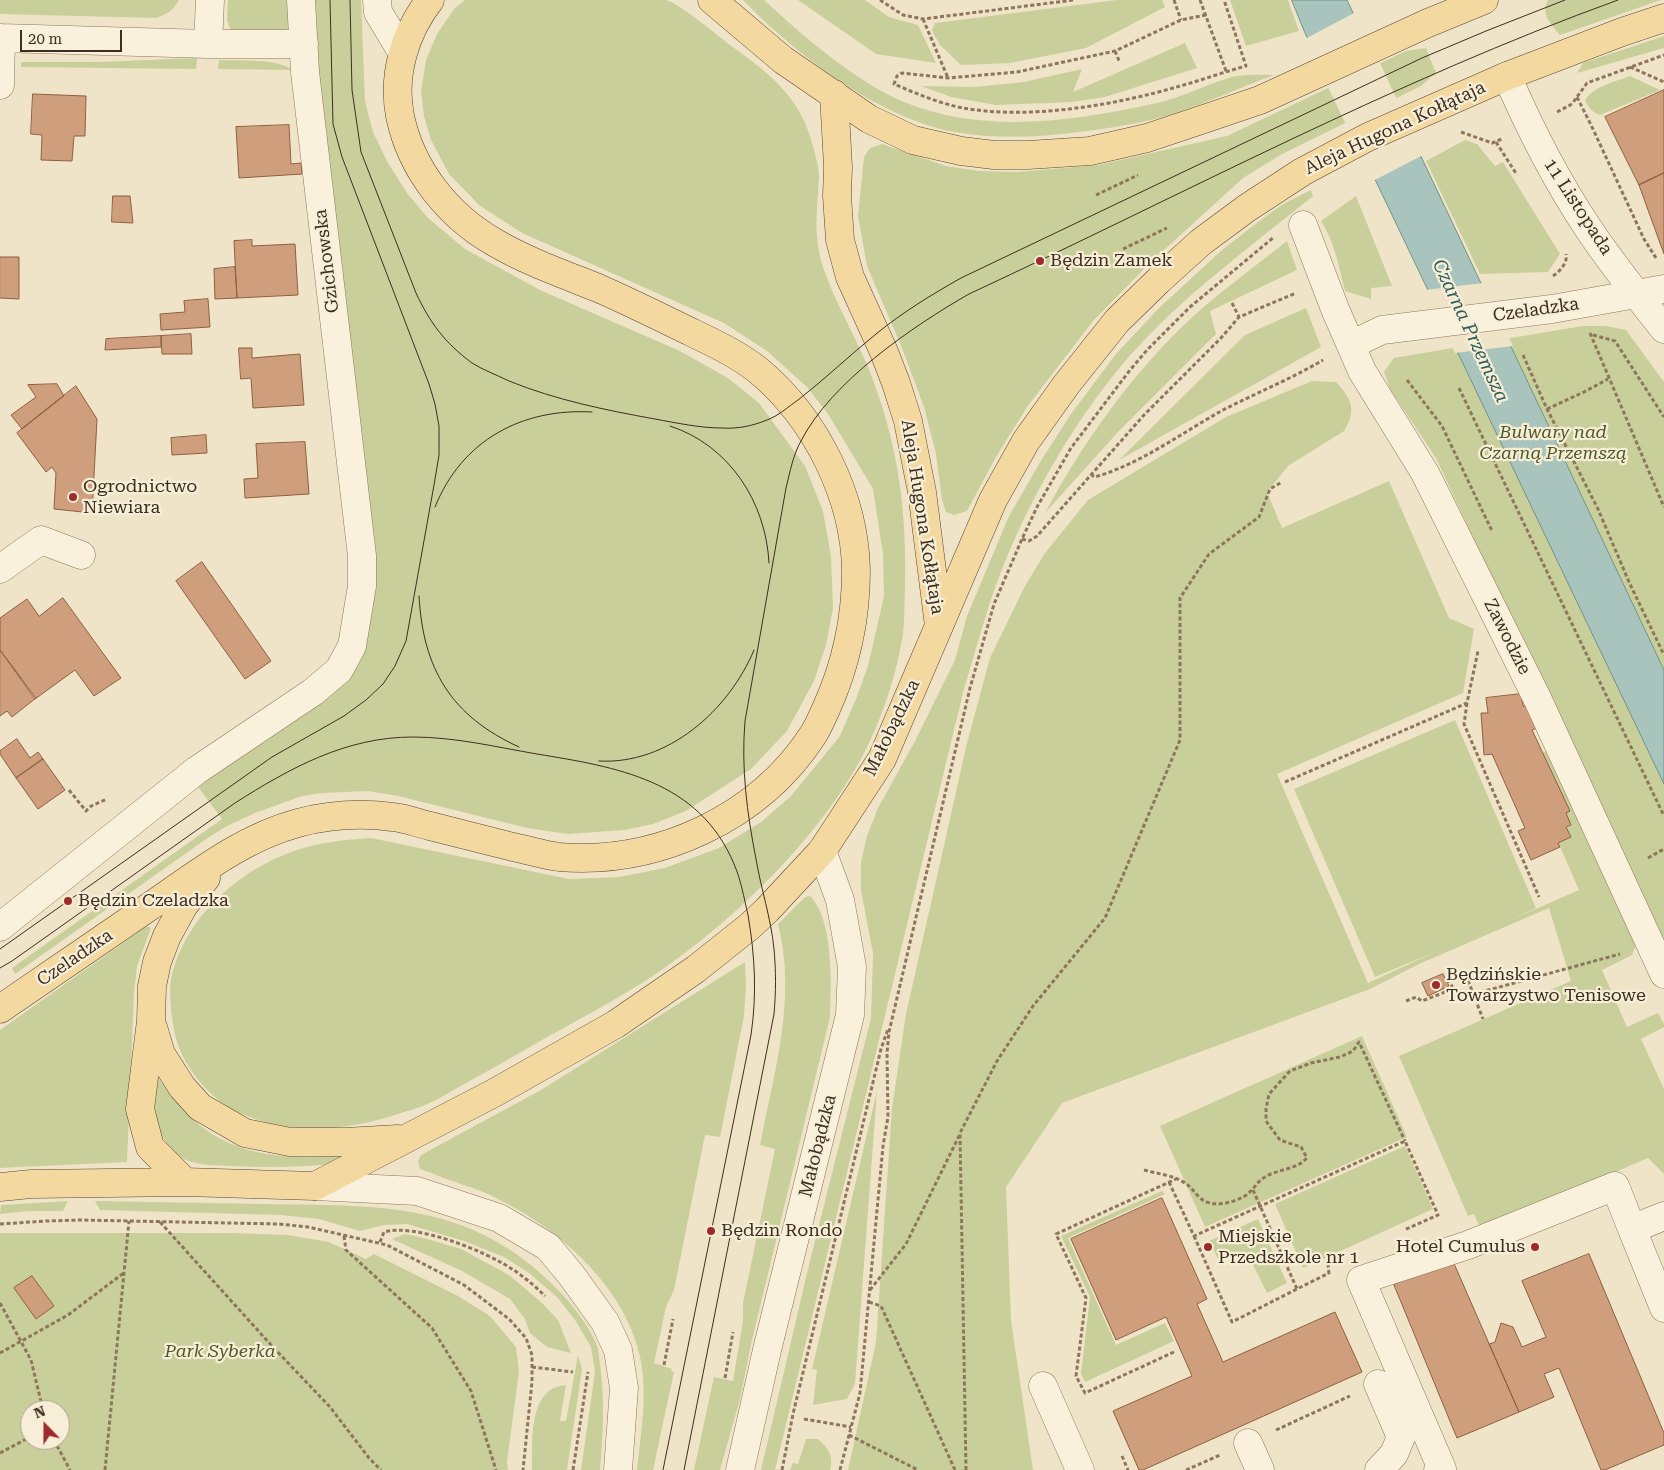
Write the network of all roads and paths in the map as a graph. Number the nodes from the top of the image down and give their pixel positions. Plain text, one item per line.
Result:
1 (210, 0) edge
2 (300, 0) edge
3 (377, 0) edge
4 (430, 0) edge
5 (712, 0) edge
6 (880, 0) edge
7 (1074, 0) edge
8 (1174, 0) edge
9 (1200, 0) edge
10 (1224, 0) edge
11 (1477, 1) edge
12 (1206, 15) junction
13 (1664, 18) edge
14 (923, 19) junction
15 (1181, 20) junction
16 (0, 38) edge
17 (208, 44) junction
18 (304, 44) junction
19 (1115, 51) junction
20 (402, 52) junction
21 (1664, 55) edge
22 (1120, 63) dead end
23 (1629, 67) junction
24 (1226, 71) junction
25 (1507, 76) junction
26 (948, 78) junction
27 (1664, 82) edge
28 (0, 85) edge
29 (834, 94) junction
30 (1577, 97) junction
31 (1559, 110) dead end
32 (1456, 131) dead end
33 (1501, 139) dead end
34 (1496, 142) junction
35 (1141, 173) dead end
36 (1522, 183) dead end
37 (1096, 195) dead end
38 (1168, 228) dead end
39 (1290, 230) joint
40 (1122, 249) dead end
41 (1565, 250) dead end
42 (1550, 277) dead end
43 (1662, 277) edge
44 (1304, 290) dead end
45 (1637, 294) junction
46 (1232, 303) dead end
47 (1239, 317) junction
48 (1664, 329) edge
49 (1351, 345) junction
50 (1522, 355) dead end
51 (1608, 379) junction
52 (1459, 388) dead end
53 (1547, 409) junction
54 (1664, 417) edge
55 (1090, 474) junction
56 (1282, 482) dead end
57 (1664, 507) edge
58 (1022, 539) junction
59 (81, 555) dead end
60 (0, 569) edge
61 (1502, 627) junction
62 (939, 628) junction
63 (1664, 655) edge
64 (1467, 703) junction
65 (1285, 782) dead end
66 (69, 790) dead end
67 (81, 803) dead end
68 (1664, 816) edge
69 (1664, 849) edge
70 (822, 851) junction
71 (222, 858) junction
72 (1648, 858) dead end
73 (1539, 897) dead end
74 (0, 927) edge
75 (1650, 944) junction
76 (1664, 974) edge
77 (1474, 994) junction
78 (1406, 1001) dead end
79 (0, 1009) edge
80 (1483, 1019) dead end
81 (151, 1021) junction
82 (891, 1022) junction
83 (960, 1133) junction
84 (409, 1138) junction
85 (1406, 1141) junction
86 (1144, 1170) dead end
87 (1176, 1179) junction
88 (185, 1182) junction
89 (1169, 1182) junction
90 (315, 1186) junction
91 (0, 1187) edge
92 (1252, 1190) junction
93 (1260, 1206) junction
94 (1664, 1216) edge
95 (129, 1221) junction
96 (160, 1222) junction
97 (0, 1224) edge
98 (1632, 1229) junction
99 (1396, 1234) dead end
100 (344, 1236) junction
101 (1194, 1236) junction
102 (380, 1242) junction
103 (1337, 1261) dead end
104 (125, 1272) junction
105 (1329, 1273) junction
106 (1333, 1281) dead end
107 (1297, 1289) junction
108 (869, 1292) junction
109 (548, 1299) dead end
110 (869, 1302) junction
111 (0, 1303) edge
112 (1664, 1308) edge
113 (673, 1319) dead end
114 (732, 1332) dead end
115 (22, 1342) junction
116 (1174, 1352) dead end
117 (0, 1354) edge
118 (664, 1365) dead end
119 (532, 1367) junction
120 (589, 1368) dead end
121 (573, 1372) dead end
122 (725, 1378) dead end
123 (1378, 1384) joint
124 (1043, 1386) dead end
125 (41, 1400) edge
126 (804, 1419) dead end
127 (851, 1427) junction
128 (849, 1435) junction
129 (20, 1442) edge
130 (1248, 1443) junction
131 (59, 1450) edge
132 (0, 1453) edge
133 (1122, 1456) dead end
134 (70, 1470) edge
135 (105, 1470) edge
136 (380, 1470) edge
137 (496, 1470) edge
138 (523, 1470) edge
139 (573, 1470) edge
140 (618, 1470) edge
141 (740, 1470) edge
142 (782, 1470) edge
143 (840, 1470) edge
144 (918, 1470) edge
145 (955, 1470) edge
146 (966, 1470) edge
147 (1080, 1470) edge
148 (1128, 1470) edge
149 (1186, 1470) edge
150 (1260, 1470) edge
151 (1379, 1470) edge
152 (1438, 1470) edge

1 - 17 street
2 - 18 street, Gzichowska
3 - 20 street
4 - 20 main road, Czeladzka
5 - 29 main road
6 - 14 path
7 - 14 path
8 - 15 path
9 - 12 path
10 - 24 path
11 - 29 main road
12 - 15 path
12 - 24 path
13 - 25 main road, Aleja Hugona Kołłątaja
14 - 26 path
15 - 19 path
16 - 17 street
16 - 28 street
17 - 18 street
18 - 74 street, Gzichowska
19 - 22 path
19 - 26 path
20 - 71 main road, Czeladzka
21 - 23 path
23 - 27 path
23 - 30 path
24 - 26 path
25 - 45 street, 11 Listopada
25 - 62 main road, Aleja Hugona Kołłątaja
29 - 62 main road, Aleja Hugona Kołłątaja
30 - 31 path
30 - 43 path
32 - 34 path
33 - 34 path
34 - 36 path
35 - 37 path
38 - 40 path
39 - 49 street, Zawodzie
39 - 58 path
41 - 42 path
43 - 45 street, Czeladzka
44 - 47 path
45 - 48 street, 11 Listopada
45 - 49 street, Czeladzka
46 - 47 path
47 - 55 path
49 - 55 path
49 - 61 street, Zawodzie
50 - 53 path
51 - 53 path
51 - 54 path
51 - 57 path
52 - 68 path
53 - 63 path
55 - 58 path
56 - 83 path
58 - 82 path
59 - 60 street
61 - 64 path
61 - 75 street, Zawodzie
62 - 70 main road, Małobądzka
64 - 65 path
64 - 73 path
66 - 67 path
69 - 72 path
70 - 84 main road, Małobądzka
70 - 141 street, Małobądzka
71 - 79 main road, Czeladzka
71 - 81 main road
75 - 76 street, Zawodzie
75 - 77 path
77 - 78 path
77 - 80 path
81 - 84 main road
81 - 88 main road
82 - 108 path
82 - 142 path
83 - 108 path
83 - 146 path
84 - 90 main road, Małobądzka
85 - 92 path
85 - 93 path
85 - 99 path
86 - 87 path
87 - 89 path
87 - 92 path
88 - 90 main road
88 - 91 main road
89 - 101 path
89 - 116 path
90 - 140 street
92 - 93 path
93 - 101 path
93 - 107 path
94 - 98 street
95 - 96 path
95 - 97 path
95 - 104 path
96 - 100 path
96 - 136 path
98 - 112 street
98 - 152 street
100 - 102 path
100 - 137 path
101 - 107 path
102 - 109 path
102 - 119 path
103 - 105 path
104 - 115 path
104 - 135 path
105 - 106 path
105 - 107 path
108 - 110 path
110 - 127 path
110 - 145 path
111 - 115 path
113 - 118 path
114 - 122 path
115 - 117 path
115 - 125 path
119 - 121 path
119 - 138 path
120 - 139 path
123 - 130 path
123 - 151 street
124 - 147 street
126 - 127 path
127 - 128 path
128 - 143 path
128 - 144 path
129 - 132 path
130 - 149 path
130 - 150 street
131 - 134 path
133 - 148 path

